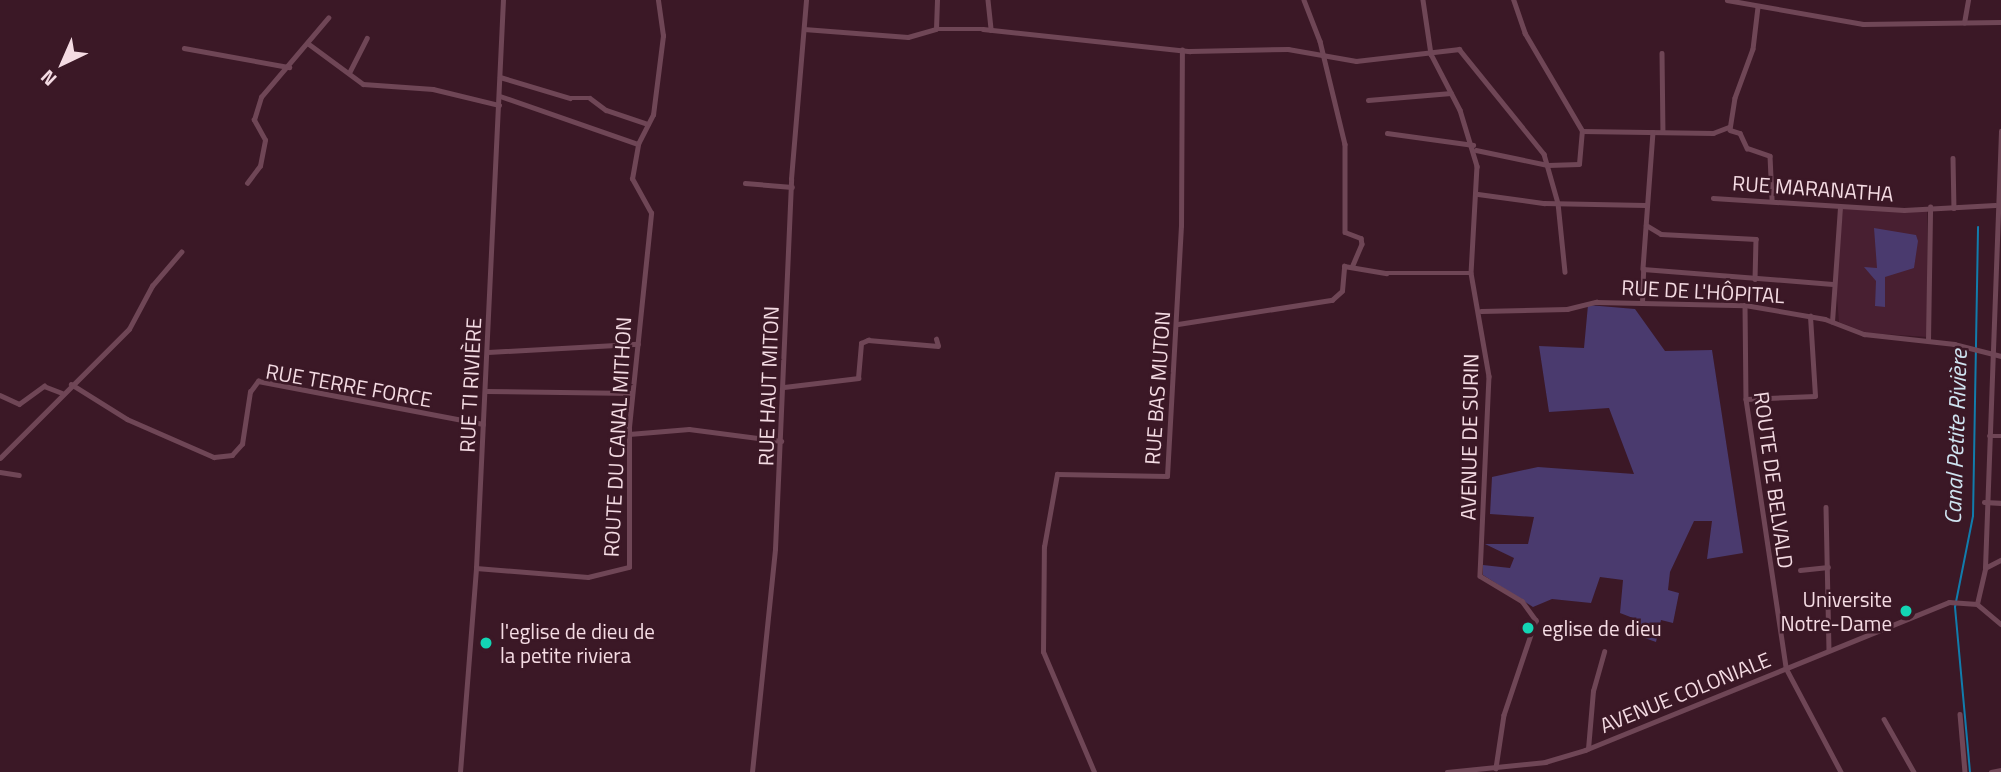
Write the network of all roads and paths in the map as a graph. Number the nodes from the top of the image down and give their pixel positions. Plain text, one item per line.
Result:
1 (503, 0) edge
2 (658, 0) edge
3 (806, 0) edge
4 (937, 0) edge
5 (988, 0) edge
6 (1304, 0) edge
7 (1423, 0) edge
8 (1513, 0) edge
9 (1727, 0) edge
10 (1968, 0) edge
11 (1742, 2) edge
12 (1758, 7) junction
13 (328, 18) dead end
14 (2001, 22) edge
15 (1964, 23) junction
16 (804, 29) junction
17 (936, 29) junction
18 (991, 30) junction
19 (367, 38) dead end
20 (309, 44) junction
21 (184, 48) dead end
22 (1182, 50) junction
23 (1662, 53) dead end
24 (1431, 54) junction
25 (1322, 56) junction
26 (289, 67) junction
27 (349, 73) junction
28 (500, 77) junction
29 (1451, 93) junction
30 (500, 96) junction
31 (1367, 100) dead end
32 (499, 105) junction
33 (648, 124) junction
34 (1731, 125) junction
35 (1582, 131) junction
36 (1663, 131) junction
37 (2001, 131) edge
38 (1653, 132) junction
39 (1387, 133) dead end
40 (639, 144) junction
41 (1475, 148) junction
42 (1953, 158) dead end
43 (1548, 164) junction
44 (1998, 182) edge
45 (247, 183) dead end
46 (744, 183) dead end
47 (792, 187) junction
48 (1478, 194) junction
49 (1713, 198) dead end
50 (1772, 199) junction
51 (1558, 203) junction
52 (1645, 205) junction
53 (1995, 205) junction
54 (1930, 207) junction
55 (1840, 208) junction
56 (1954, 208) junction
57 (1646, 225) junction
58 (1994, 243) junction
59 (2001, 243) edge
60 (181, 252) dead end
61 (1353, 265) junction
62 (1643, 269) junction
63 (1471, 272) junction
64 (1565, 272) dead end
65 (1755, 279) junction
66 (1832, 284) junction
67 (1993, 302) junction
68 (2001, 302) edge
69 (1642, 303) junction
70 (1745, 305) junction
71 (1481, 311) junction
72 (1810, 316) junction
73 (1832, 322) junction
74 (1178, 324) junction
75 (936, 339) dead end
76 (1928, 341) junction
77 (637, 344) junction
78 (488, 352) junction
79 (1992, 356) junction
80 (2001, 356) edge
81 (71, 384) junction
82 (784, 387) junction
83 (485, 391) junction
84 (62, 393) junction
85 (632, 393) junction
86 (0, 395) edge
87 (1746, 399) junction
88 (483, 424) junction
89 (629, 434) junction
90 (1989, 436) junction
91 (2001, 436) edge
92 (781, 442) junction
93 (0, 458) edge
94 (0, 472) edge
95 (19, 475) dead end
96 (1984, 502) junction
97 (2001, 503) edge
98 (1826, 507) dead end
99 (2001, 560) edge
100 (1828, 567) junction
101 (476, 568) junction
102 (1985, 568) junction
103 (1800, 570) dead end
104 (1977, 604) junction
105 (2001, 624) edge
106 (1829, 649) junction
107 (1604, 652) dead end
108 (1786, 668) junction
109 (1960, 713) dead end
110 (1884, 719) dead end
111 (1588, 749) junction
112 (1535, 763) junction
113 (1496, 768) junction
114 (2001, 770) edge
115 (460, 772) edge
116 (752, 772) edge
117 (1094, 772) edge
118 (1447, 772) edge
119 (1536, 772) edge
120 (1841, 772) edge
121 (1914, 772) edge
122 (1965, 772) edge
123 (1991, 772) edge

1 - 28 street, RUE TI RIVIÈRE
2 - 33 street, ROUTE DU CANAL MITHON
3 - 16 street, RUE HAUT MITON
4 - 17 street
5 - 18 street
6 - 25 street
7 - 24 street, AVENUE DE SURIN
8 - 35 street
9 - 11 street
10 - 15 street
11 - 12 street
12 - 15 street
12 - 34 street
13 - 20 street
14 - 15 street
16 - 17 street
16 - 47 street, RUE HAUT MITON
17 - 18 street
18 - 22 street
19 - 27 street
20 - 26 street
20 - 27 street
21 - 26 street
22 - 25 street
22 - 74 street, RUE BAS MUTON
23 - 36 street
24 - 25 street
24 - 29 street, AVENUE DE SURIN
24 - 43 street
25 - 61 street
26 - 45 street
27 - 32 street
28 - 30 street, RUE TI RIVIÈRE
28 - 33 street
29 - 31 street
29 - 41 street, AVENUE DE SURIN
30 - 32 street, RUE TI RIVIÈRE
30 - 40 street
32 - 78 street, RUE TI RIVIÈRE
33 - 40 street, ROUTE DU CANAL MITHON
34 - 36 street
34 - 50 street
35 - 38 street
35 - 43 street
36 - 38 street
37 - 44 street
38 - 52 street
39 - 41 street
40 - 77 street, ROUTE DU CANAL MITHON
41 - 43 street
41 - 48 street, AVENUE DE SURIN
42 - 56 street
43 - 51 street
44 - 53 street
46 - 47 street
47 - 82 street, RUE HAUT MITON
48 - 51 street
48 - 63 street, AVENUE DE SURIN
49 - 50 street, RUE MARANATHA
50 - 55 street, RUE MARANATHA
51 - 52 street
51 - 64 street
52 - 57 street
53 - 56 street, RUE MARANATHA
53 - 58 street
54 - 55 street, RUE MARANATHA
54 - 56 street, RUE MARANATHA
54 - 76 street
55 - 66 street
57 - 62 street
57 - 65 street
58 - 59 street
58 - 67 street
60 - 81 street
61 - 63 street
61 - 74 street
62 - 65 street
62 - 69 street
63 - 71 street, AVENUE DE SURIN
65 - 66 street
66 - 73 street
67 - 68 street
67 - 79 street
69 - 70 street, RUE DE L'HÔPITAL
69 - 71 street, RUE DE L'HÔPITAL
70 - 72 street, RUE DE L'HÔPITAL
70 - 87 street, ROUTE DE BELVALD
71 - 113 street, AVENUE DE SURIN
72 - 73 street, RUE DE L'HÔPITAL
72 - 87 street
73 - 76 street, RUE DE L'HÔPITAL
74 - 117 street, RUE BAS MUTON
75 - 82 street
76 - 79 street, RUE DE L'HÔPITAL
77 - 78 street
77 - 85 street, ROUTE DU CANAL MITHON
78 - 83 street, RUE TI RIVIÈRE
79 - 80 street, RUE DE L'HÔPITAL
79 - 90 street
81 - 84 street
81 - 88 street, RUE TERRE FORCE
82 - 92 street, RUE HAUT MITON
83 - 85 street
83 - 88 street, RUE TI RIVIÈRE
84 - 86 street
84 - 93 street
85 - 89 street, ROUTE DU CANAL MITHON
87 - 108 street, ROUTE DE BELVALD
88 - 101 street, RUE TI RIVIÈRE
89 - 92 street
89 - 101 street, ROUTE DU CANAL MITHON
90 - 91 street
90 - 96 street
92 - 116 street, RUE HAUT MITON
94 - 95 street
96 - 97 street
96 - 102 street
98 - 100 street
99 - 102 street
100 - 103 street
100 - 106 street
101 - 115 street, RUE TI RIVIÈRE
102 - 104 street
104 - 105 street
104 - 106 street, AVENUE COLONIALE
106 - 108 street, AVENUE COLONIALE
107 - 111 street
108 - 111 street, AVENUE COLONIALE
108 - 120 street, ROUTE DE BELVALD
109 - 122 street
110 - 121 street
111 - 112 street, AVENUE COLONIALE
112 - 113 street, AVENUE COLONIALE
112 - 119 street
113 - 118 street, AVENUE COLONIALE
114 - 123 street

